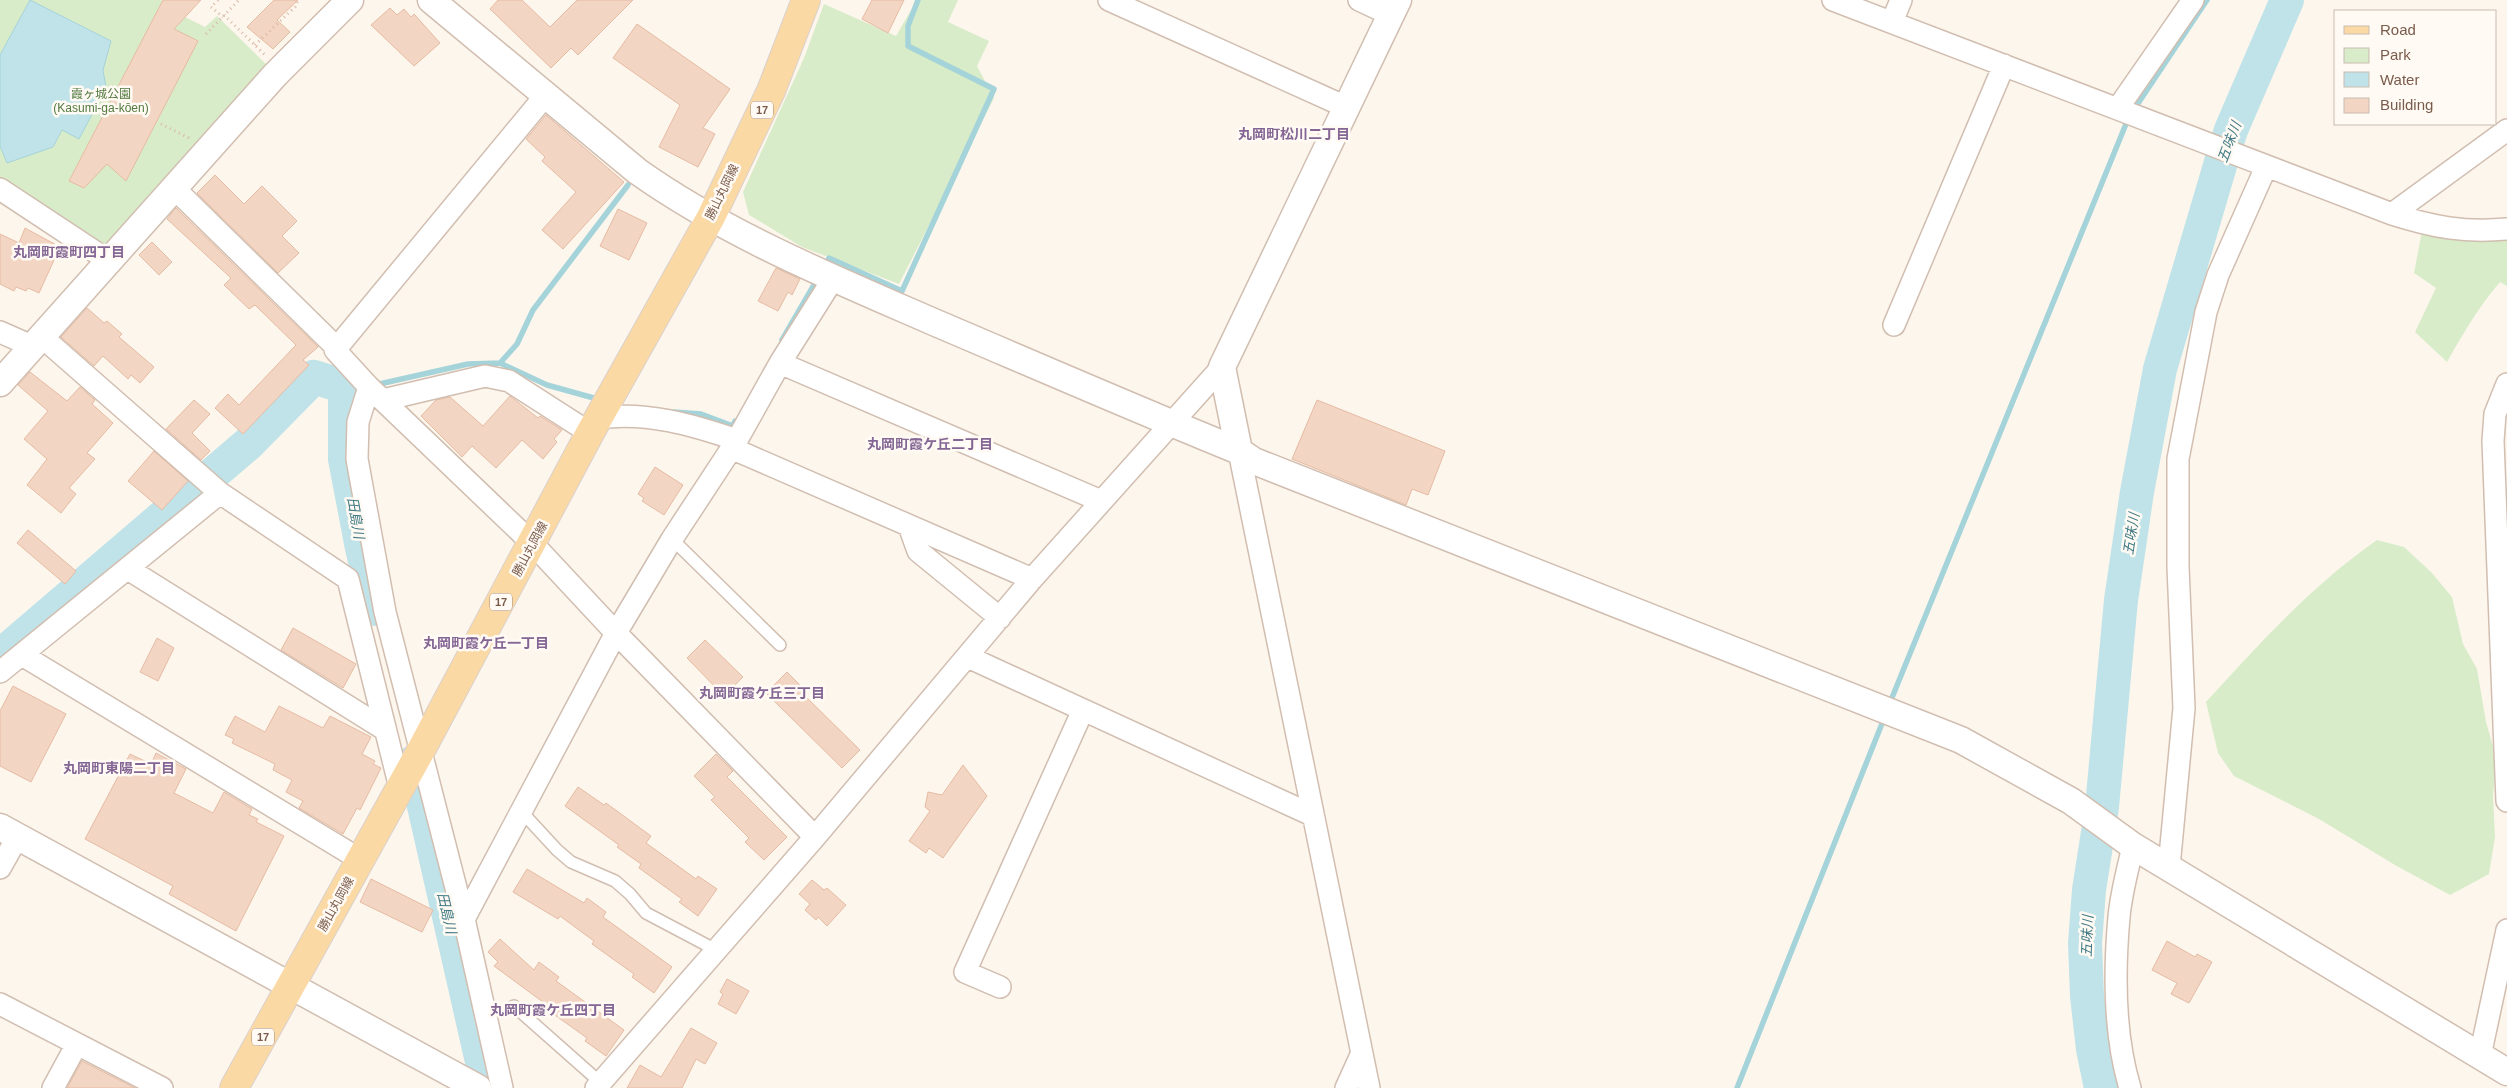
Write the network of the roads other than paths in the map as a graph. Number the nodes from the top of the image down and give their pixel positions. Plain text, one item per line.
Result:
1 (350, 0) edge
2 (431, 0) edge
3 (806, 0) edge
4 (1109, 0) edge
5 (1359, 0) edge
6 (1835, 0) edge
7 (1901, 0) edge
8 (2192, 0) edge
9 (1394, 7) edge
10 (1892, 22) junction
11 (2004, 65) junction
12 (545, 96) junction
13 (1346, 107) junction
14 (2118, 108) junction
15 (2507, 130) edge
16 (2263, 166) junction
17 (175, 188) junction
18 (0, 189) edge
19 (2392, 214) junction
20 (711, 217) junction
21 (2507, 228) edge
22 (109, 261) junction
23 (833, 278) junction
24 (1894, 325) dead end
25 (0, 332) edge
26 (38, 342) junction
27 (336, 348) junction
28 (780, 364) junction
29 (1222, 367) junction
30 (0, 383) edge
31 (2507, 384) edge
32 (376, 394) junction
33 (1171, 423) junction
34 (595, 426) junction
35 (734, 444) junction
36 (1239, 451) junction
37 (220, 493) junction
38 (1102, 501) junction
39 (909, 526) junction
40 (672, 539) junction
41 (533, 544) junction
42 (128, 569) junction
43 (1032, 579) junction
44 (1000, 618) junction
45 (616, 633) junction
46 (780, 645) dead end
47 (22, 655) junction
48 (968, 658) junction
49 (0, 672) edge
50 (1083, 710) junction
51 (384, 729) junction
52 (420, 752) junction
53 (400, 788) junction
54 (2507, 800) edge
55 (521, 811) junction
56 (1312, 815) junction
57 (9, 832) edge
58 (815, 837) junction
59 (2133, 846) junction
60 (361, 860) junction
61 (2169, 867) junction
62 (0, 868) edge
63 (464, 919) junction
64 (2507, 930) edge
65 (716, 950) junction
66 (291, 986) junction
67 (1000, 988) dead end
68 (0, 1004) edge
69 (514, 1006) dead end
70 (77, 1044) junction
71 (1362, 1055) junction
72 (2480, 1056) junction
73 (2507, 1072) edge
74 (598, 1085) edge
75 (52, 1088) edge
76 (162, 1088) edge
77 (234, 1088) edge
78 (478, 1088) edge
79 (502, 1088) edge
80 (1346, 1088) edge
81 (1368, 1088) edge
82 (2130, 1088) edge

1 - 17 street
2 - 12 street
3 - 20 main road, 勝山丸岡線 / 17
4 - 13 street
5 - 9 street
6 - 10 street
7 - 10 street
8 - 14 street
9 - 13 street
10 - 11 street
11 - 14 street
11 - 24 street
12 - 20 street
12 - 27 street
13 - 29 street
14 - 16 street
15 - 19 street
16 - 19 street
16 - 61 street
17 - 22 street
17 - 27 street
18 - 22 street
19 - 21 street
20 - 23 street
20 - 34 main road, 勝山丸岡線 / 17
22 - 26 street
23 - 28 street
23 - 33 street
25 - 26 street
26 - 30 street
26 - 37 street
27 - 32 street
28 - 35 street
28 - 38 street
29 - 33 street
29 - 36 street
31 - 54 street
32 - 34 street
32 - 41 street
32 - 52 street
33 - 36 street
33 - 38 street
34 - 35 street
34 - 41 main road, 勝山丸岡線 / 17
35 - 39 street
35 - 40 street
36 - 56 street
36 - 59 street
37 - 42 street
37 - 51 street
38 - 43 street
39 - 43 street
39 - 44 street
40 - 45 street
40 - 46 lane
41 - 45 street
41 - 52 main road, 勝山丸岡線 / 17
42 - 47 street
42 - 51 street
43 - 44 street
44 - 48 street
45 - 55 street
45 - 58 street
47 - 49 street
47 - 60 street
48 - 50 street
48 - 58 street
50 - 56 street
50 - 67 street
51 - 53 street
52 - 53 main road, 勝山丸岡線 / 17
52 - 63 street
53 - 60 main road, 勝山丸岡線 / 17
55 - 63 street
55 - 65 lane
56 - 71 street
57 - 62 street
57 - 66 street
58 - 65 street
59 - 61 street
59 - 82 street
60 - 66 main road, 勝山丸岡線 / 17
61 - 72 street
63 - 79 street
64 - 72 street
65 - 74 street
66 - 77 main road, 勝山丸岡線 / 17
66 - 78 street
68 - 70 street
69 - 74 lane
70 - 75 street
70 - 76 street
71 - 80 street
71 - 81 street
72 - 73 street

